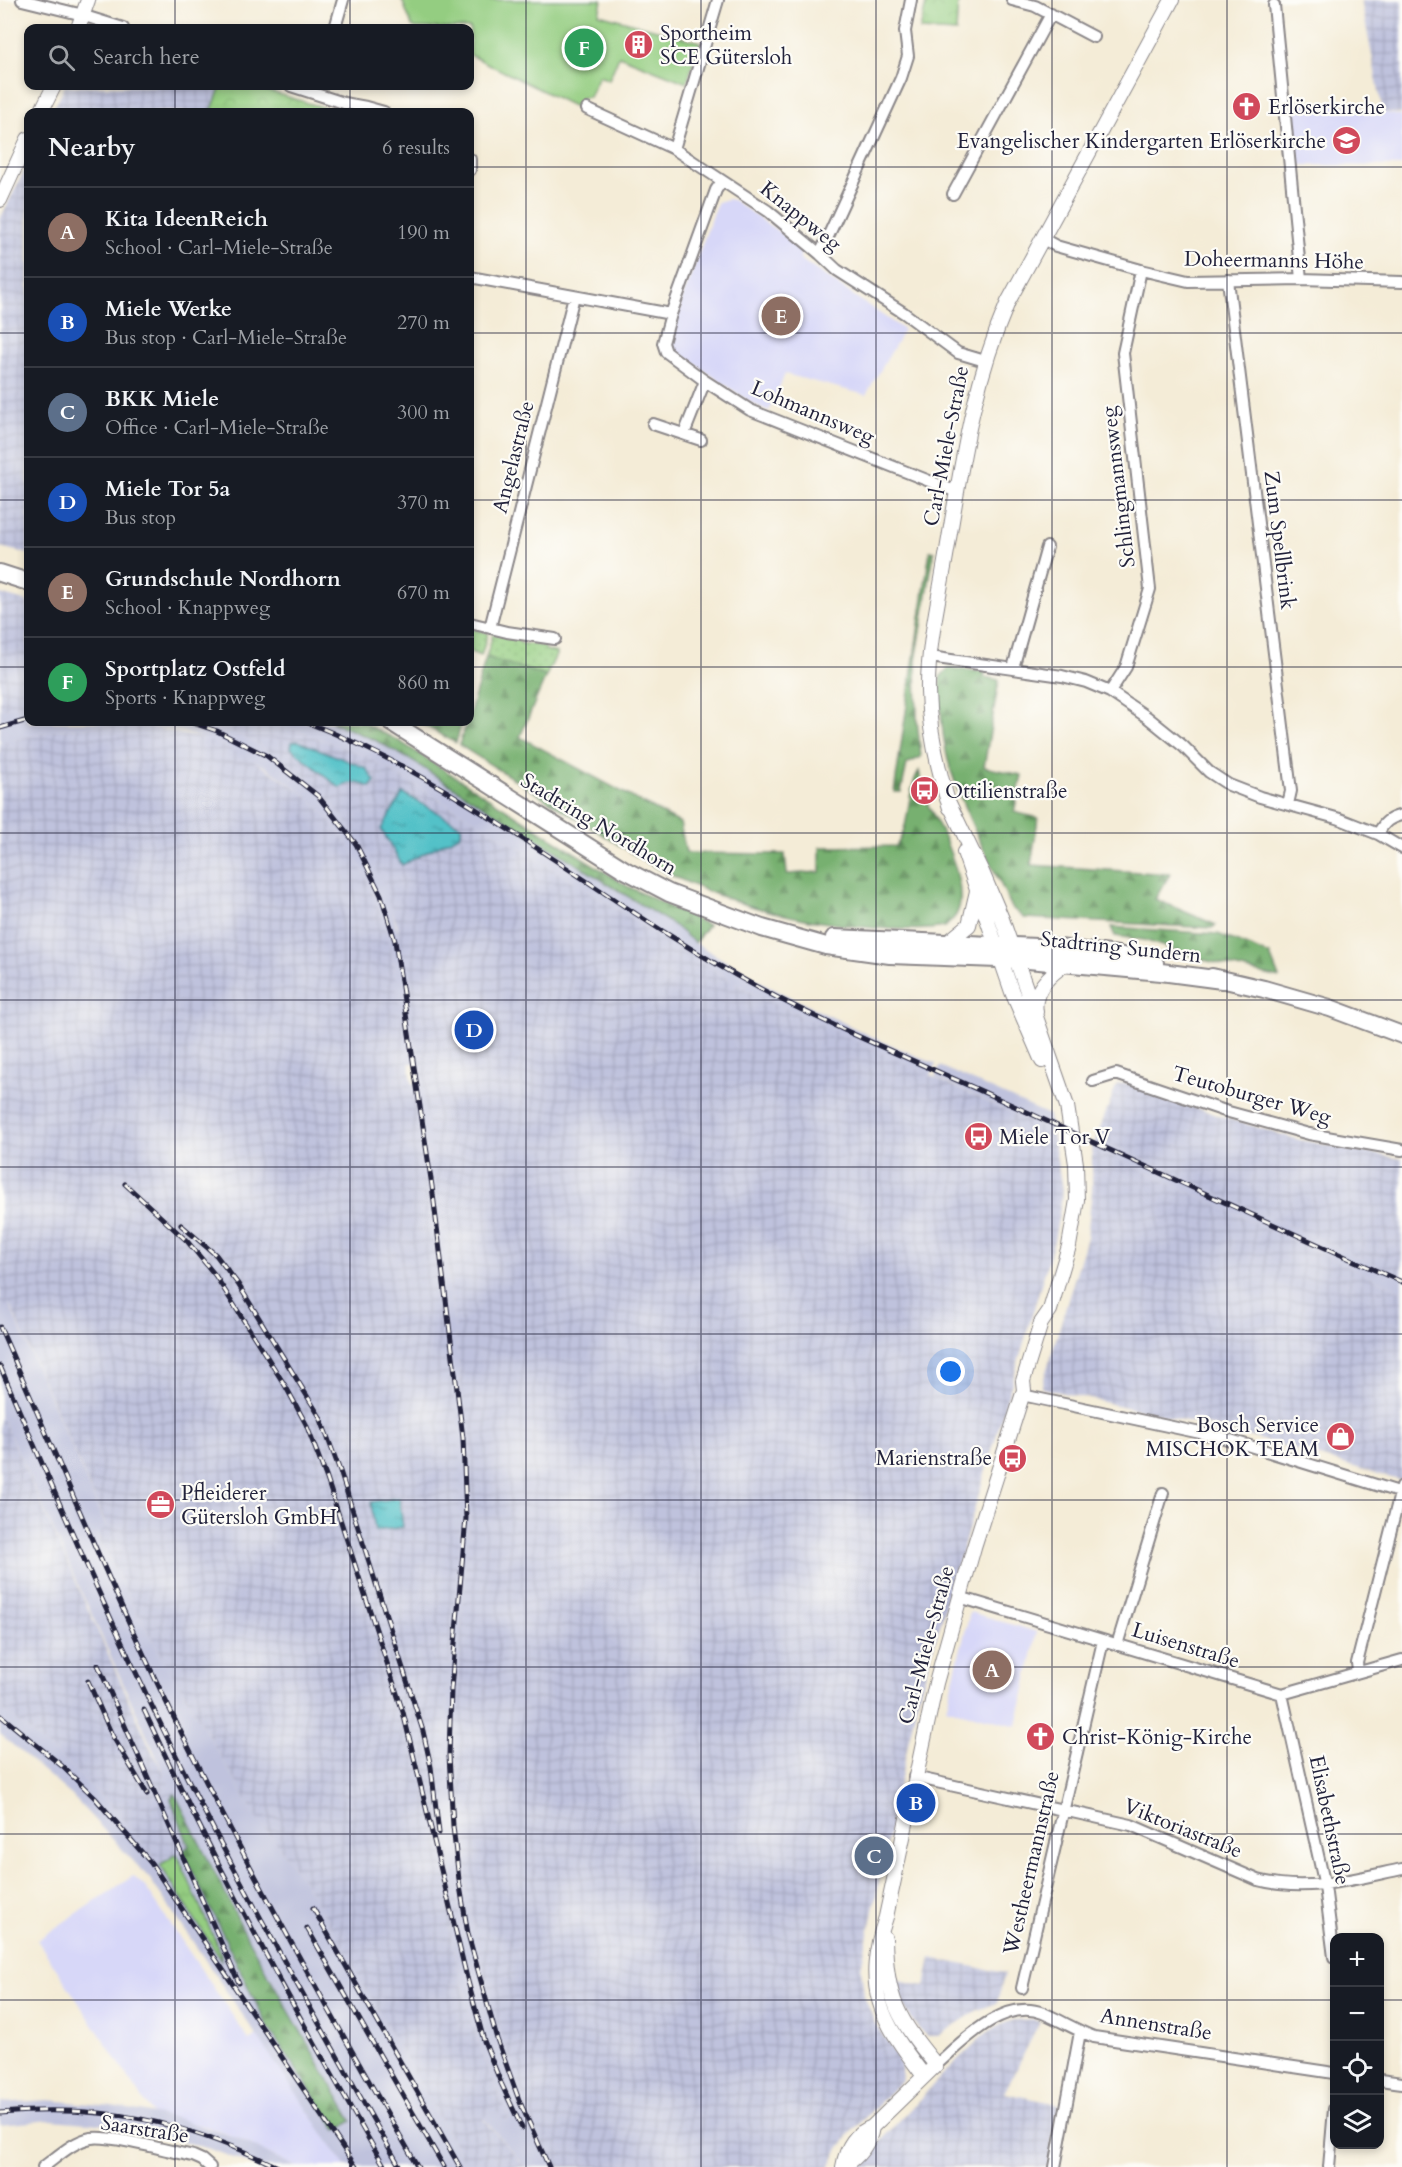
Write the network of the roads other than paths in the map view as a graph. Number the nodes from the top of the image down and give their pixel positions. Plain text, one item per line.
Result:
1 (22, 0) edge
2 (88, 0) edge
3 (343, 0) edge
4 (718, 0) edge
5 (911, 0) edge
6 (1012, 0) edge
7 (1172, 0) edge
8 (1274, 5) dead end
9 (1051, 14) junction
10 (81, 22) edge
11 (336, 24) edge
12 (1094, 37) dead end
13 (52, 90) edge
14 (319, 90) edge
15 (43, 108) edge
16 (370, 108) edge
17 (587, 109) dead end
18 (24, 148) edge
19 (674, 149) junction
20 (722, 181) junction
21 (953, 194) dead end
22 (0, 200) edge
23 (1043, 239) junction
24 (820, 254) junction
25 (1141, 270) junction
26 (474, 278) edge
27 (1301, 279) junction
28 (1228, 280) junction
29 (1402, 282) edge
30 (574, 296) junction
31 (671, 314) junction
32 (985, 361) junction
33 (705, 381) junction
34 (653, 424) dead end
35 (684, 434) junction
36 (701, 440) dead end
37 (957, 492) junction
38 (1047, 547) dead end
39 (0, 573) edge
40 (0, 580) edge
41 (24, 582) edge
42 (24, 583) edge
43 (474, 624) edge
44 (490, 628) junction
45 (555, 639) dead end
46 (930, 657) junction
47 (1013, 668) junction
48 (1110, 693) junction
49 (397, 726) edge
50 (947, 799) junction
51 (1288, 804) junction
52 (1402, 816) edge
53 (1378, 834) junction
54 (1402, 848) edge
55 (977, 889) junction
56 (797, 938) junction
57 (947, 943) junction
58 (1006, 953) junction
59 (1067, 963) junction
60 (1222, 980) junction
61 (1039, 1026) junction
62 (1402, 1035) edge
63 (1093, 1080) dead end
64 (1070, 1124) junction
65 (1402, 1150) edge
66 (1023, 1392) junction
67 (1402, 1490) edge
68 (1163, 1493) dead end
69 (959, 1597) junction
70 (1103, 1641) junction
71 (1117, 1645) junction
72 (1402, 1660) edge
73 (1358, 1671) junction
74 (1282, 1694) junction
75 (914, 1777) junction
76 (1064, 1809) junction
77 (1402, 1869) edge
78 (1325, 1886) junction
79 (886, 1917) junction
80 (1332, 1933) edge
81 (1022, 1988) dead end
82 (1080, 2032) junction
83 (936, 2065) junction
84 (1330, 2072) edge
85 (924, 2076) junction
86 (1384, 2081) edge
87 (1402, 2083) edge
88 (1331, 2149) edge
89 (843, 2166) edge
90 (43, 2167) edge
91 (210, 2167) edge
92 (1055, 2167) edge
93 (1329, 2167) edge

1 - 10 street
2 - 10 street
3 - 11 street
4 - 19 street
5 - 24 street
6 - 9 street
7 - 23 street, Carl-Miele-Straße
8 - 27 street
9 - 12 street
9 - 21 street
13 - 15 street
14 - 16 street
17 - 19 street, Knappweg
18 - 22 street
19 - 20 street, Knappweg
20 - 24 street, Knappweg
20 - 31 street, Lohmannsweg
23 - 25 street, Doheermanns Höhe
23 - 32 street, Carl-Miele-Straße
24 - 32 street, Knappweg
25 - 28 street, Doheermanns Höhe
25 - 48 street, Schlingmannsweg
26 - 30 street
27 - 28 street, Doheermanns Höhe
27 - 29 street, Doheermanns Höhe
28 - 51 street, Zum Spellbrink
30 - 31 street
30 - 44 street, Angelastraße
31 - 33 street, Lohmannsweg
32 - 37 street, Carl-Miele-Straße
33 - 35 street
33 - 37 street, Lohmannsweg
34 - 35 street
35 - 36 street
37 - 46 street, Carl-Miele-Straße
38 - 47 street
39 - 41 main road
40 - 42 main road
43 - 44 street
44 - 45 street
46 - 47 street
46 - 50 street, Carl-Miele-Straße
47 - 48 street
48 - 51 street
49 - 56 main road, Stadtring Nordhorn
50 - 55 street, Carl-Miele-Straße
50 - 58 street, Carl-Miele-Straße
51 - 53 street
52 - 53 street
53 - 54 street
55 - 57 street
55 - 58 street, Carl-Miele-Straße
56 - 57 main road, Stadtring Nordhorn
56 - 58 main road, Stadtring Nordhorn
57 - 58 main road, Stadtring Nordhorn
58 - 59 main road, Stadtring Sundern
58 - 60 main road, Stadtring Sundern
58 - 61 street, Carl-Miele-Straße
58 - 64 street, Carl-Miele-Straße
59 - 60 main road, Stadtring Sundern
59 - 61 street
60 - 62 main road, Stadtring Sundern
61 - 64 street, Carl-Miele-Straße
63 - 65 street, Teutoburger Weg
64 - 66 street, Carl-Miele-Straße
66 - 67 street
66 - 69 street, Carl-Miele-Straße
67 - 73 street
68 - 71 street
69 - 70 street, Luisenstraße
69 - 75 street, Carl-Miele-Straße
70 - 71 street, Luisenstraße
70 - 76 street, Westheermannstraße
71 - 74 street, Luisenstraße
72 - 73 street
73 - 74 street
74 - 78 street, Elisabethstraße
75 - 76 street, Viktoriastraße
75 - 79 street, Carl-Miele-Straße
76 - 78 street, Viktoriastraße
76 - 81 street, Westheermannstraße
77 - 78 street, Viktoriastraße
78 - 80 street, Elisabethstraße
79 - 83 street, Carl-Miele-Straße
79 - 85 street, Carl-Miele-Straße
82 - 83 street, Annenstraße
82 - 84 street, Annenstraße
82 - 92 street
83 - 85 street, Annenstraße
85 - 89 street
86 - 87 street
88 - 93 street
90 - 91 street, Saarstraße

